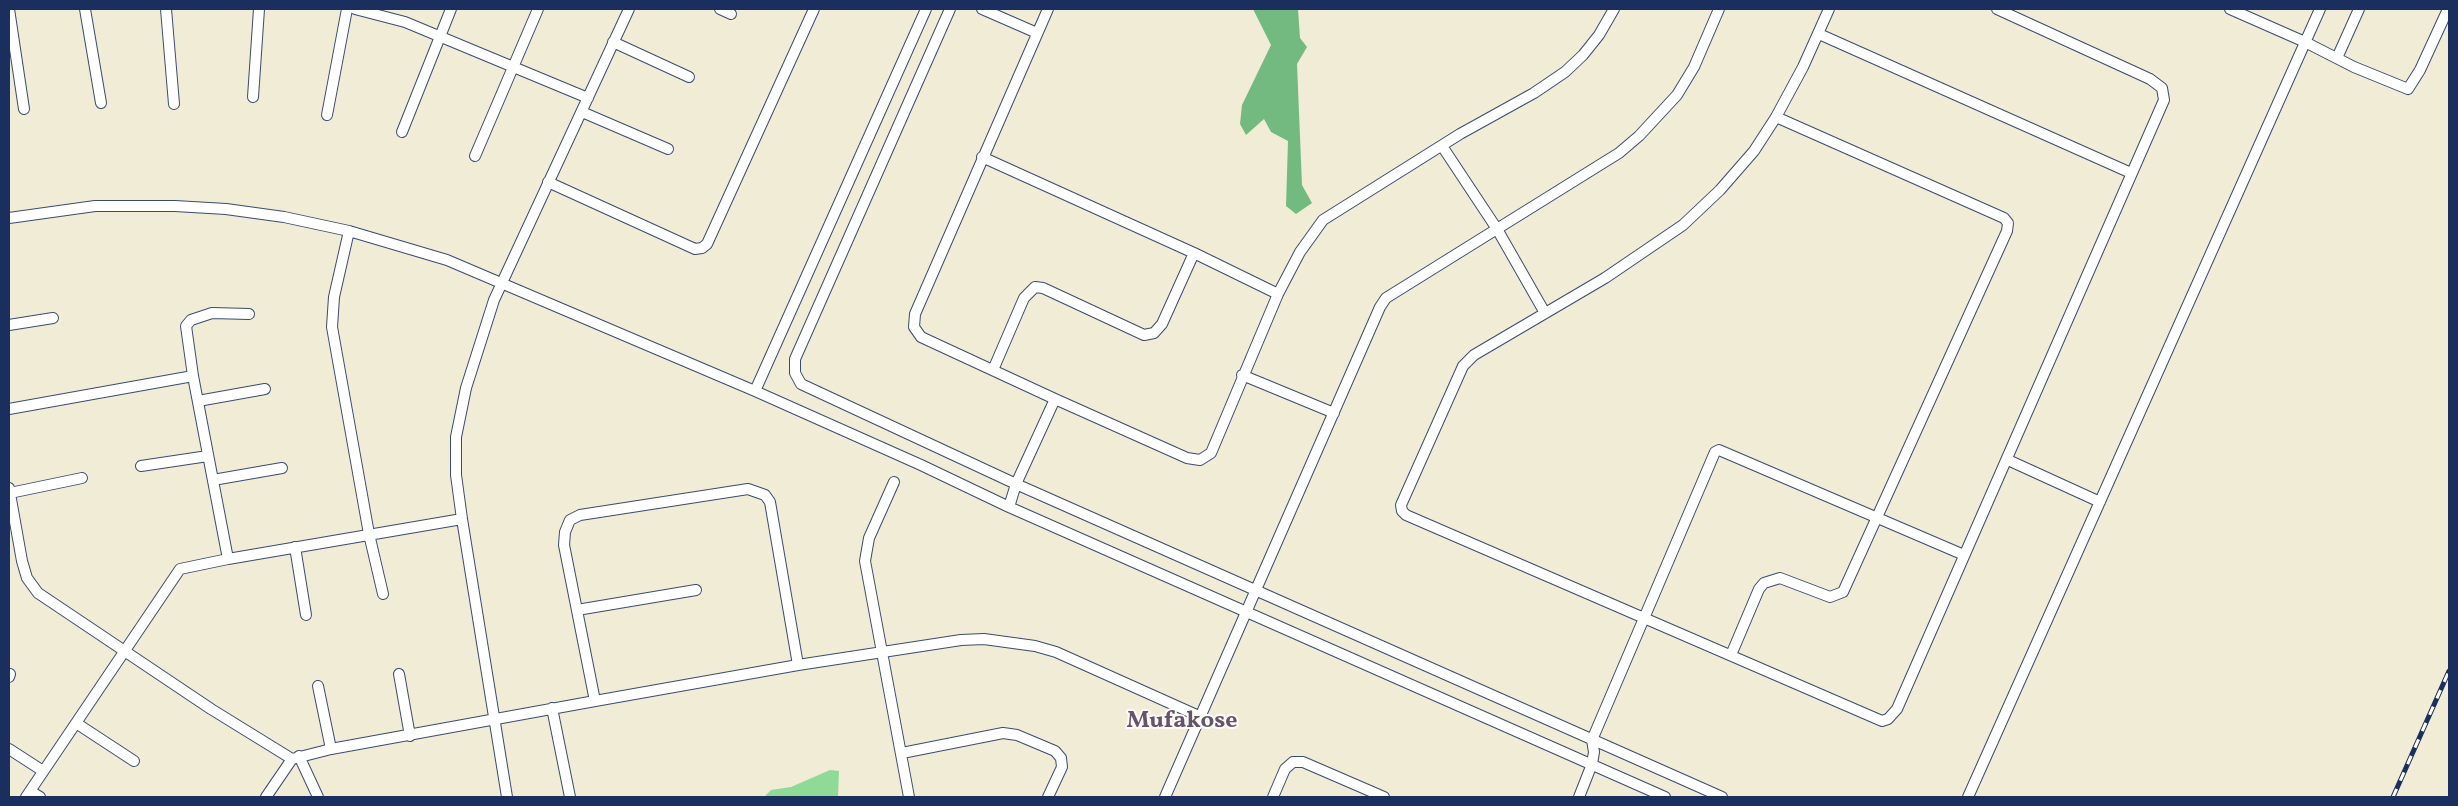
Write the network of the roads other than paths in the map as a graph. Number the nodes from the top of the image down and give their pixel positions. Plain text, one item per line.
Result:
1 (9, 9) edge
2 (86, 9) edge
3 (166, 9) edge
4 (259, 9) edge
5 (347, 9) edge
6 (355, 9) edge
7 (452, 9) edge
8 (538, 9) edge
9 (629, 9) edge
10 (720, 9) edge
11 (814, 9) edge
12 (926, 9) edge
13 (950, 9) edge
14 (982, 9) edge
15 (1048, 9) edge
16 (1614, 9) edge
17 (1719, 9) edge
18 (1830, 9) edge
19 (1997, 9) edge
20 (2230, 9) edge
21 (2320, 9) edge
22 (2359, 9) edge
23 (2448, 9) edge
24 (731, 14) dead end
25 (1037, 33) junction
26 (1819, 34) junction
27 (439, 37) junction
28 (613, 42) junction
29 (2305, 42) junction
30 (2337, 58) junction
31 (512, 67) junction
32 (689, 77) dead end
33 (253, 97) dead end
34 (588, 98) junction
35 (101, 103) dead end
36 (174, 104) dead end
37 (24, 109) dead end
38 (582, 112) junction
39 (327, 115) dead end
40 (1776, 117) junction
41 (402, 132) dead end
42 (1442, 146) junction
43 (668, 149) dead end
44 (475, 156) dead end
45 (982, 157) junction
46 (2131, 173) junction
47 (548, 182) junction
48 (9, 218) edge
49 (1497, 229) junction
50 (349, 231) junction
51 (1194, 253) junction
52 (501, 283) junction
53 (1278, 294) junction
54 (1544, 313) junction
55 (249, 314) dead end
56 (53, 318) dead end
57 (9, 325) edge
58 (993, 370) junction
59 (1242, 375) junction
60 (193, 376) junction
61 (265, 389) dead end
62 (755, 391) junction
63 (1055, 399) junction
64 (198, 401) junction
65 (9, 409) edge
66 (1334, 413) junction
67 (208, 456) junction
68 (2008, 460) junction
69 (141, 466) dead end
70 (282, 468) dead end
71 (82, 478) dead end
72 (213, 480) junction
73 (894, 482) dead end
74 (1016, 484) junction
75 (9, 490) edge
76 (2100, 502) junction
77 (1009, 507) junction
78 (1876, 518) junction
79 (462, 519) junction
80 (369, 534) junction
81 (294, 547) junction
82 (1964, 555) junction
83 (228, 558) junction
84 (696, 590) dead end
85 (1256, 591) junction
86 (383, 594) dead end
87 (577, 610) junction
88 (1247, 611) junction
89 (306, 615) dead end
90 (1644, 619) junction
91 (125, 650) junction
92 (882, 652) junction
93 (1731, 656) junction
94 (798, 665) junction
95 (399, 674) dead end
96 (318, 686) dead end
97 (595, 700) junction
98 (552, 708) junction
99 (1201, 717) junction
100 (495, 719) junction
101 (76, 723) junction
102 (410, 736) junction
103 (1592, 740) junction
104 (9, 749) edge
105 (331, 749) junction
106 (902, 752) junction
107 (295, 758) junction
108 (134, 761) dead end
109 (1592, 764) junction
110 (43, 771) junction
111 (28, 794) edge
112 (40, 797) edge
113 (266, 797) edge
114 (318, 797) edge
115 (507, 797) edge
116 (570, 797) edge
117 (909, 797) edge
118 (1048, 797) edge
119 (1165, 797) edge
120 (1273, 797) edge
121 (1384, 797) edge
122 (1579, 797) edge
123 (1665, 797) edge
124 (1722, 797) edge
125 (1968, 797) edge

1 - 37 street
2 - 35 street
3 - 36 street
4 - 33 street
5 - 39 street
6 - 27 street
7 - 27 street
8 - 31 street
9 - 28 street
10 - 24 street
11 - 47 street
12 - 62 street
13 - 74 street
14 - 25 street
15 - 25 street
16 - 42 street
17 - 49 street
18 - 26 street
19 - 46 street
20 - 29 street
21 - 29 street
22 - 30 street
23 - 30 street
25 - 45 street
26 - 40 street
26 - 46 street
27 - 31 street
27 - 41 street
28 - 32 street
28 - 34 street
29 - 30 street
29 - 76 street
31 - 34 street
31 - 44 street
34 - 38 street
38 - 43 street
38 - 47 street
40 - 54 street
40 - 78 street
42 - 49 street
42 - 53 street
45 - 51 street
45 - 58 street
46 - 68 street
47 - 52 street
48 - 50 street
49 - 54 street
49 - 66 street
50 - 52 street
50 - 80 street
51 - 53 street
51 - 58 street
52 - 62 street
52 - 79 street
53 - 59 street
54 - 90 street
55 - 60 street
56 - 57 street
58 - 63 street
59 - 63 street
59 - 66 street
60 - 64 street
60 - 65 street
61 - 64 street
62 - 77 street
63 - 74 street
64 - 67 street
66 - 85 street
67 - 69 street
67 - 72 street
68 - 76 street
68 - 82 street
70 - 72 street
71 - 75 street
72 - 83 street
73 - 92 street
74 - 77 street
74 - 85 street
75 - 91 street
76 - 125 street
77 - 88 street
78 - 82 street
78 - 90 street
78 - 93 street
79 - 80 street
79 - 100 street
80 - 81 street
80 - 86 street
81 - 83 street
81 - 89 street
82 - 93 street
83 - 91 street
84 - 87 street
85 - 88 street
85 - 103 street
87 - 94 street
87 - 97 street
88 - 99 street
88 - 109 street
90 - 93 street
90 - 103 street
91 - 101 street
91 - 107 street
92 - 94 street
92 - 99 street
92 - 106 street
94 - 97 street
95 - 102 street
96 - 105 street
97 - 98 street
98 - 100 street
98 - 116 street
99 - 119 street
100 - 102 street
100 - 115 street
101 - 108 street
101 - 110 street
102 - 105 street
103 - 109 street
103 - 124 street
104 - 110 street
105 - 107 street
106 - 117 street
106 - 118 street
107 - 113 street
107 - 114 street
109 - 122 street
109 - 123 street
110 - 111 street
111 - 112 street
120 - 121 street

